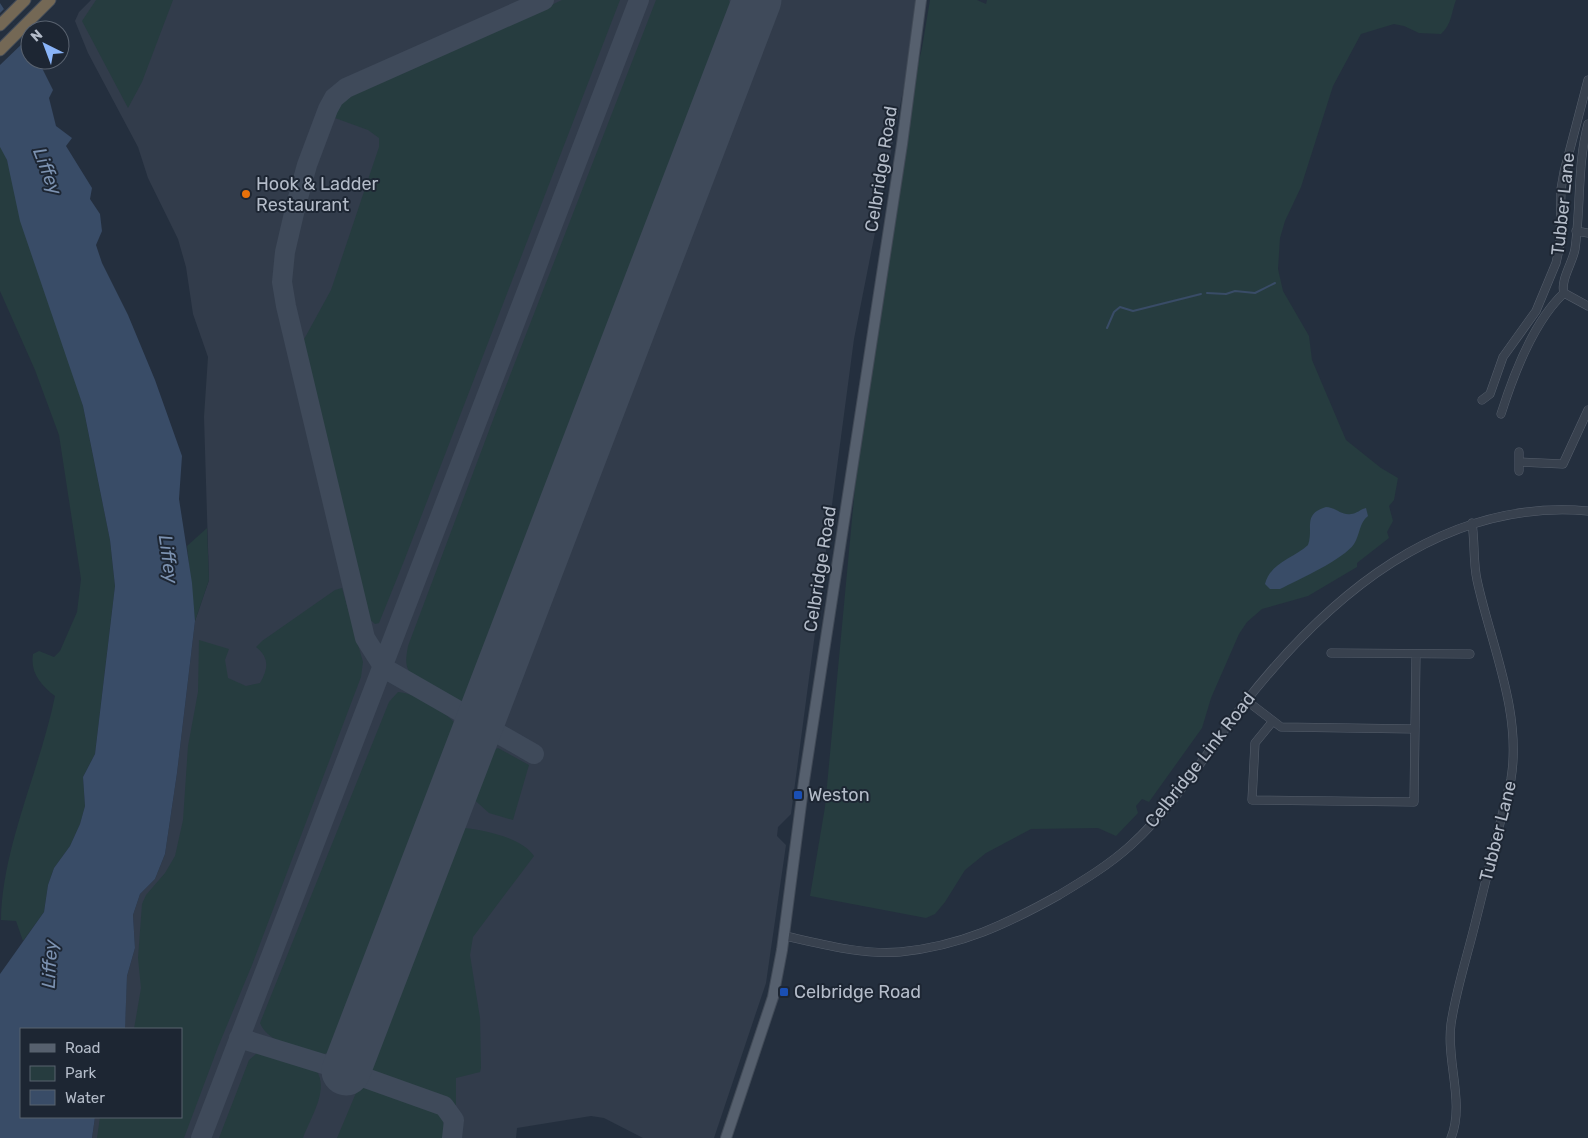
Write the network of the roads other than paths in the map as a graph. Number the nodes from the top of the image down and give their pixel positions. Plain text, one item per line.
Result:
1 (50, 0) edge
2 (921, 0) edge
3 (24, 1) edge
4 (0, 25) edge
5 (0, 50) edge
6 (1588, 80) edge
7 (1588, 124) edge
8 (1586, 148) edge
9 (1576, 232) junction
10 (1588, 233) edge
11 (1564, 294) junction
12 (1588, 306) edge
13 (1482, 400) dead end
14 (1588, 410) edge
15 (1501, 414) dead end
16 (1519, 452) dead end
17 (1519, 462) junction
18 (1519, 472) dead end
19 (1588, 511) edge
20 (1472, 523) junction
21 (1332, 653) dead end
22 (1416, 654) junction
23 (1470, 654) dead end
24 (1247, 701) junction
25 (1273, 721) junction
26 (1415, 729) junction
27 (785, 936) junction
28 (726, 1138) edge
29 (1451, 1138) edge

1 - 5 highway
2 - 27 main road, Celbridge Road
3 - 4 highway
6 - 13 street, Tubber Lane
7 - 8 street
8 - 9 street
9 - 10 street
9 - 11 street
11 - 12 street
11 - 15 street
14 - 17 street
16 - 17 street
17 - 18 street
19 - 20 street, Celbridge Link Road
20 - 24 street, Celbridge Link Road
20 - 29 street, Tubber Lane
21 - 22 street
22 - 23 street
22 - 26 street
24 - 25 street
24 - 27 street, Celbridge Link Road
25 - 26 street
25 - 26 street
27 - 28 main road, Celbridge Road

